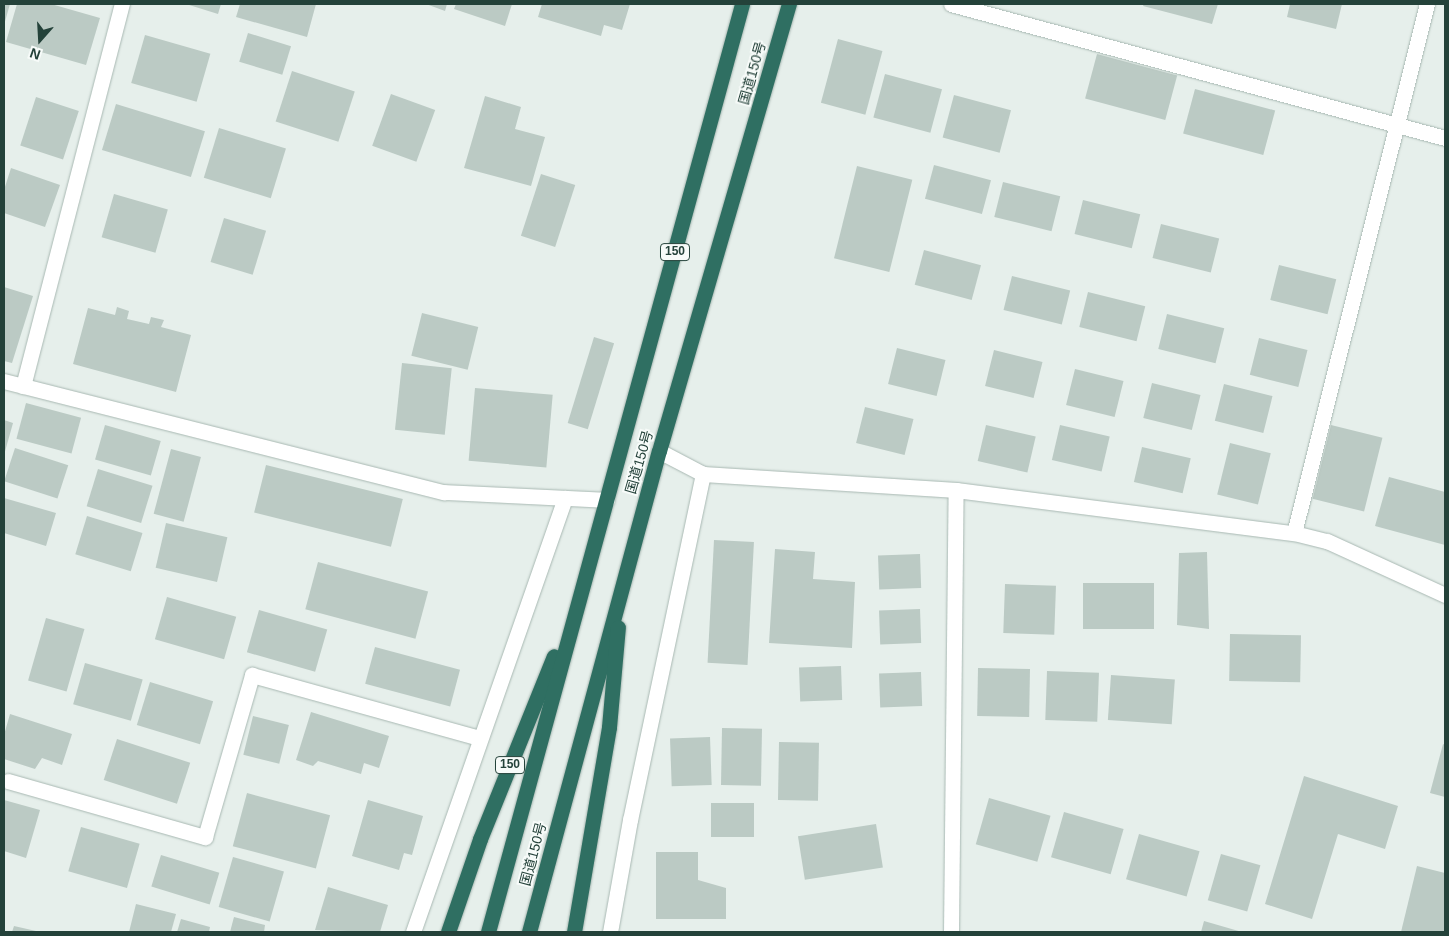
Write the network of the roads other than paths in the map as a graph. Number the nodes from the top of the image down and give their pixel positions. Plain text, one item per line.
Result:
1 (122, 4) edge
2 (742, 4) edge
3 (789, 4) edge
4 (952, 4) edge
5 (1427, 4) edge
6 (1395, 125) junction
7 (1445, 138) edge
8 (4, 381) edge
9 (22, 386) junction
10 (659, 451) junction
11 (703, 474) junction
12 (956, 490) junction
13 (565, 498) junction
14 (607, 500) junction
15 (1294, 533) junction
16 (622, 585) junction
17 (1445, 595) edge
18 (577, 599) junction
19 (479, 738) junction
20 (8, 781) dead end
21 (413, 932) edge
22 (448, 932) edge
23 (488, 932) edge
24 (529, 932) edge
25 (574, 932) edge
26 (610, 932) edge
27 (951, 932) edge

1 - 9 street
2 - 14 highway, 国道150号 / 150
3 - 10 highway, 国道150号
4 - 6 street
5 - 6 street
6 - 7 street
6 - 15 street
8 - 9 street
9 - 13 street
10 - 11 street
10 - 16 highway, 国道150号
11 - 12 street
11 - 26 street
12 - 15 street
12 - 27 street
13 - 14 street
13 - 19 street
14 - 18 highway, 国道150号 / 150
15 - 17 street
16 - 24 highway, 国道150号
16 - 25 highway
18 - 22 highway, 150
18 - 23 highway, 国道150号 / 150
19 - 20 street
19 - 21 street

